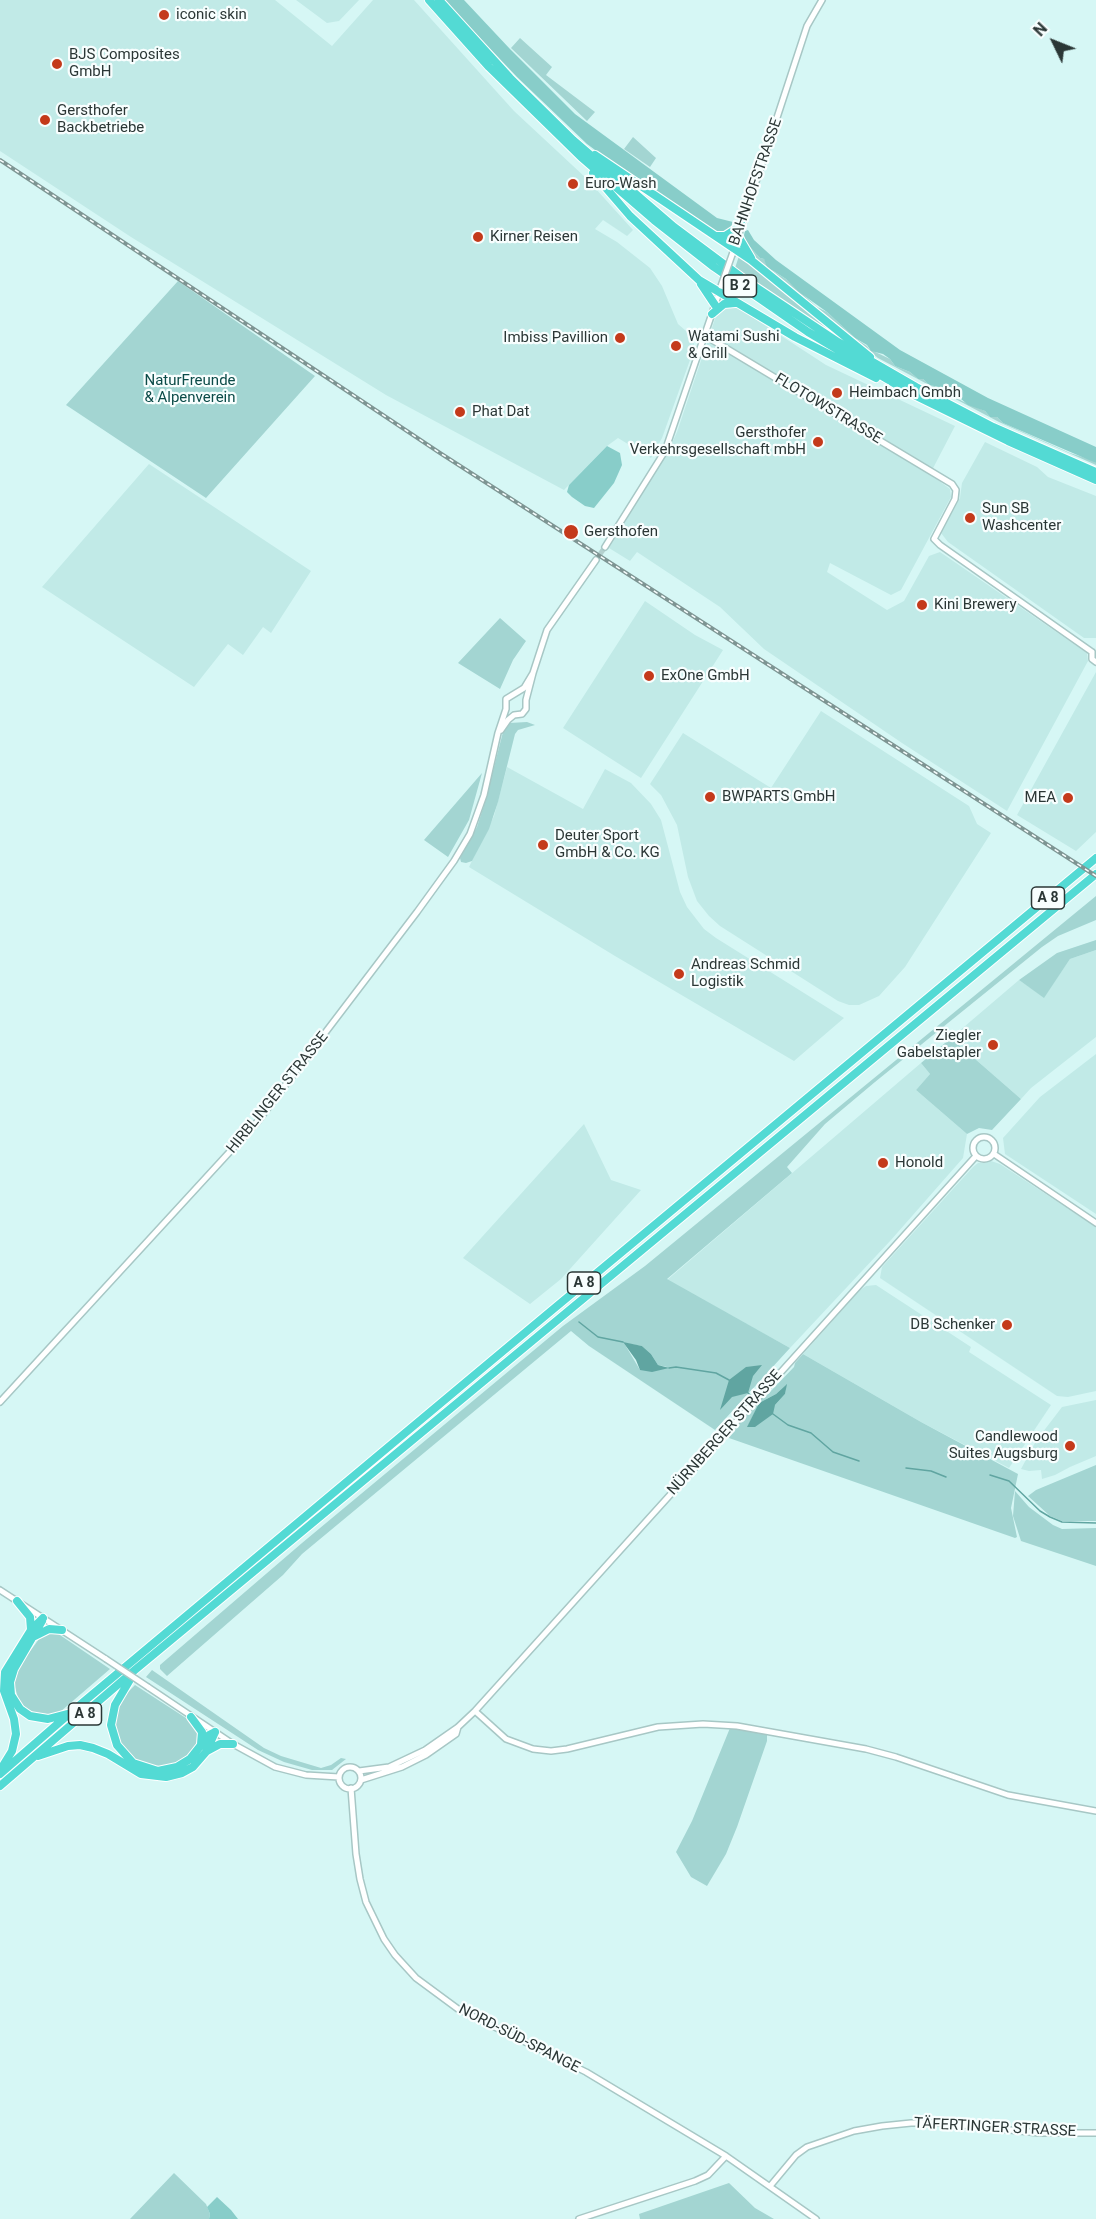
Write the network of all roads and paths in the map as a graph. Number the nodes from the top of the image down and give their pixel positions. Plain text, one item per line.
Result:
1 (429, 0) edge
2 (439, 0) edge
3 (822, 0) edge
4 (573, 140) junction
5 (581, 157) junction
6 (742, 225) junction
7 (716, 236) junction
8 (738, 236) junction
9 (733, 252) junction
10 (751, 260) junction
11 (699, 280) junction
12 (720, 290) junction
13 (735, 303) junction
14 (715, 305) junction
15 (712, 314) junction
16 (704, 335) junction
17 (888, 371) junction
18 (914, 395) junction
19 (1096, 472) edge
20 (1096, 480) edge
21 (604, 547) tunnel mouth
22 (596, 560) tunnel mouth
23 (1094, 650) edge
24 (1096, 662) edge
25 (533, 673) junction
26 (516, 693) junction
27 (526, 700) junction
28 (506, 708) junction
29 (514, 715) junction
30 (495, 746) junction
31 (1096, 858) edge
32 (1096, 874) edge
33 (994, 1154) junction
34 (976, 1156) junction
35 (1096, 1223) edge
36 (0, 1402) edge
37 (0, 1590) edge
38 (17, 1601) junction
39 (44, 1618) junction
40 (62, 1630) junction
41 (32, 1634) junction
42 (136, 1670) junction
43 (474, 1711) junction
44 (69, 1714) junction
45 (191, 1717) junction
46 (215, 1732) junction
47 (233, 1744) junction
48 (203, 1749) junction
49 (34, 1758) junction
50 (409, 1762) junction
51 (359, 1771) junction
52 (0, 1772) edge
53 (339, 1777) junction
54 (361, 1780) junction
55 (0, 1786) edge
56 (351, 1788) junction
57 (1096, 1811) edge
58 (1096, 2133) edge
59 (726, 2156) junction
60 (771, 2186) junction
61 (579, 2219) edge
62 (816, 2219) edge

1 - 5 highway, B 2
2 - 4 highway, B 2
3 - 6 main road, BAHNHOFSTRASSE
4 - 7 highway
4 - 17 highway, B 2
5 - 11 highway
5 - 18 highway, B 2
6 - 7 highway
6 - 8 main road, BAHNHOFSTRASSE
7 - 9 highway
8 - 9 main road, BAHNHOFSTRASSE
8 - 10 highway
9 - 10 highway
9 - 12 main road, BAHNHOFSTRASSE, bridge
10 - 17 highway
11 - 12 highway
11 - 14 highway
12 - 13 highway
12 - 14 main road, BAHNHOFSTRASSE
13 - 15 highway
13 - 18 highway
14 - 15 main road, BAHNHOFSTRASSE
15 - 16 main road, BAHNHOFSTRASSE
16 - 21 main road, BAHNHOFSTRASSE
16 - 23 main road, FLOTOWSTRASSE
17 - 19 highway, B 2
18 - 20 highway, B 2
22 - 25 main road, HIRBLINGER STRASSE
23 - 24 main road
25 - 26 main road, HIRBLINGER STRASSE
25 - 27 main road, HIRBLINGER STRASSE
26 - 27 main road
26 - 28 main road, HIRBLINGER STRASSE
27 - 29 main road, HIRBLINGER STRASSE
28 - 29 main road
28 - 30 main road, HIRBLINGER STRASSE
29 - 30 main road, HIRBLINGER STRASSE
30 - 36 main road, HIRBLINGER STRASSE
31 - 44 highway, A 8
32 - 42 highway, A 8
33 - 34 main road
33 - 34 main road
33 - 35 main road
34 - 43 main road, NÜRNBERGER STRASSE
37 - 38 main road
38 - 39 main road
38 - 41 highway
39 - 40 main road
39 - 41 highway
40 - 41 highway
40 - 45 main road, bridge
41 - 44 highway
41 - 52 highway
42 - 48 highway
42 - 49 highway, A 8
43 - 50 main road, NÜRNBERGER STRASSE
43 - 57 main road
44 - 52 highway, A 8
45 - 46 main road
45 - 48 highway
46 - 47 main road
46 - 48 highway
47 - 48 highway
47 - 53 main road
48 - 49 highway
49 - 55 highway, A 8
50 - 51 main road
50 - 54 main road
51 - 53 main road
51 - 54 main road
53 - 56 main road
54 - 56 main road
56 - 59 main road, NORD-SÜD-SPANGE
58 - 60 main road, TÄFERTINGER STRASSE
59 - 60 main road, NORD-SÜD-SPANGE
59 - 61 main road
60 - 62 main road, NORD-SÜD-SPANGE

